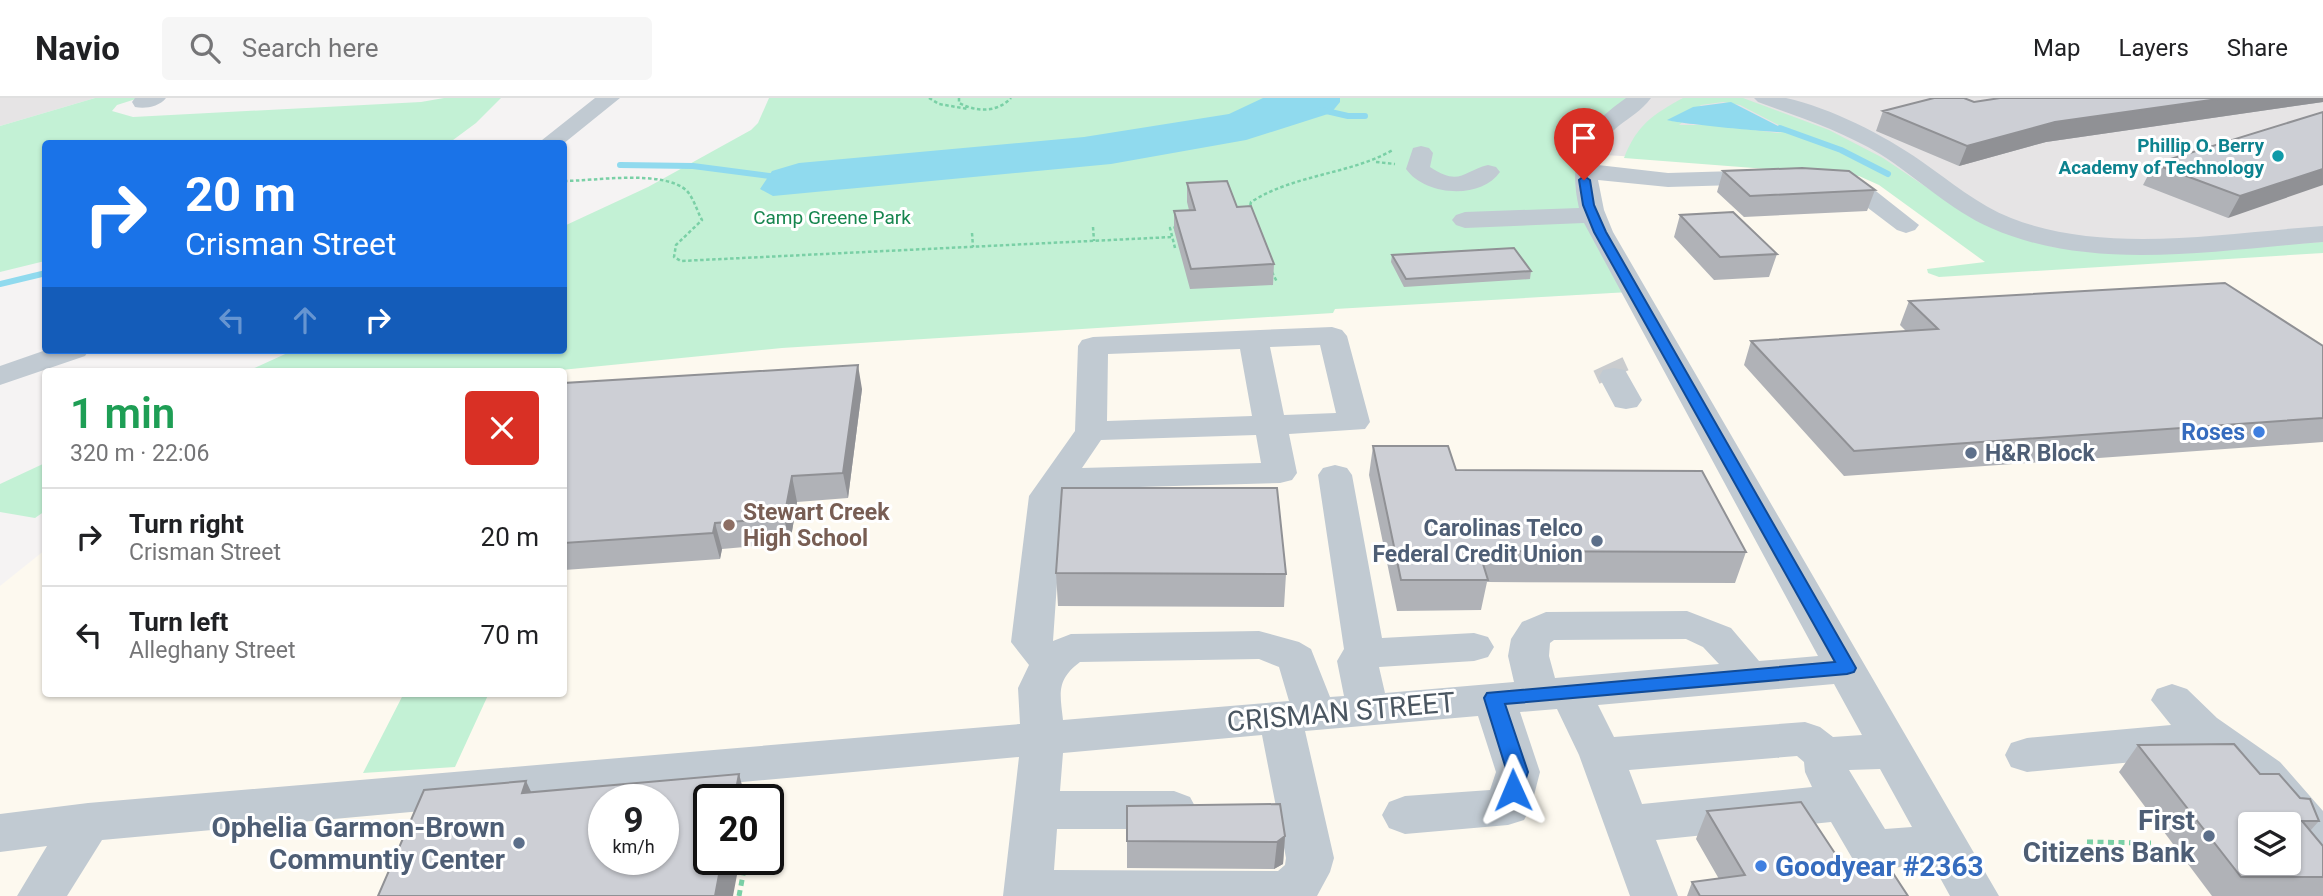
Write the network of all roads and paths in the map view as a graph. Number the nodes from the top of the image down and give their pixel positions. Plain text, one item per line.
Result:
1 (610, 98) edge
2 (929, 98) edge
3 (959, 98) edge
4 (1011, 98) edge
5 (1640, 98) edge
6 (1765, 98) edge
7 (976, 109) junction
8 (553, 140) edge
9 (1394, 150) dead end
10 (1421, 153) dead end
11 (1371, 161) junction
12 (1399, 164) dead end
13 (1585, 171) junction
14 (1488, 172) dead end
15 (567, 181) edge
16 (1593, 215) junction
17 (1252, 219) edge
18 (1465, 220) dead end
19 (1906, 225) dead end
20 (1093, 227) dead end
21 (1184, 227) edge
22 (972, 233) dead end
23 (2323, 234) edge
24 (1172, 237) junction
25 (1094, 241) junction
26 (973, 247) junction
27 (1175, 248) dead end
28 (1272, 270) edge
29 (1277, 282) edge
30 (1253, 340) junction
31 (63, 354) edge
32 (0, 376) edge
33 (1269, 425) junction
34 (1091, 431) junction
35 (1335, 475) dead end
36 (1056, 479) junction
37 (1474, 647) dead end
38 (1365, 653) junction
39 (1051, 663) junction
40 (1847, 668) junction
41 (1748, 676) junction
42 (1555, 693) junction
43 (1494, 698) junction
44 (2172, 700) dead end
45 (1368, 709) junction
46 (1297, 715) junction
47 (1043, 737) junction
48 (1894, 751) junction
49 (1825, 754) junction
50 (1601, 755) junction
51 (2027, 755) dead end
52 (2242, 756) junction
53 (1843, 802) junction
54 (1036, 810) junction
55 (1260, 810) junction
56 (1405, 815) dead end
57 (88, 822) junction
58 (1627, 824) junction
59 (0, 833) edge
60 (2087, 842) dead end
61 (2151, 843) dead end
62 (2323, 844) edge
63 (1947, 845) junction
64 (743, 875) edge
65 (1027, 894) edge
66 (41, 896) edge
67 (739, 896) edge
68 (1654, 896) edge
69 (1975, 896) edge

1 - 8 street
2 - 7 path
3 - 7 path
4 - 7 path
5 - 13 street
6 - 23 street
9 - 11 path
10 - 14 street
11 - 12 path
11 - 17 path
13 - 16 street
13 - 19 street
15 - 26 path
16 - 18 street
16 - 40 street
20 - 25 path
21 - 24 path
22 - 26 path
24 - 25 path
24 - 27 path
25 - 26 path
28 - 29 path
30 - 33 street
30 - 33 street
30 - 34 street
31 - 32 street
33 - 34 street
33 - 36 street
34 - 36 street
35 - 38 street
36 - 39 street
37 - 38 street
38 - 45 street
39 - 46 street
39 - 47 street
40 - 41 street, CRISMAN STREET
40 - 48 street
41 - 42 street, CRISMAN STREET
41 - 42 street
42 - 43 street, CRISMAN STREET
42 - 50 street
43 - 45 street, CRISMAN STREET
43 - 56 street
44 - 52 street
45 - 46 street, CRISMAN STREET
46 - 47 street, CRISMAN STREET
46 - 55 street
47 - 54 street
47 - 57 street, CRISMAN STREET
48 - 49 street
48 - 63 street
49 - 50 street
49 - 53 street
50 - 58 street
51 - 52 street
52 - 62 street
53 - 58 street
53 - 63 street
54 - 55 street
54 - 65 street
55 - 65 street
57 - 59 street, CRISMAN STREET
57 - 66 street
58 - 68 street
60 - 61 path
63 - 69 street
64 - 67 path

